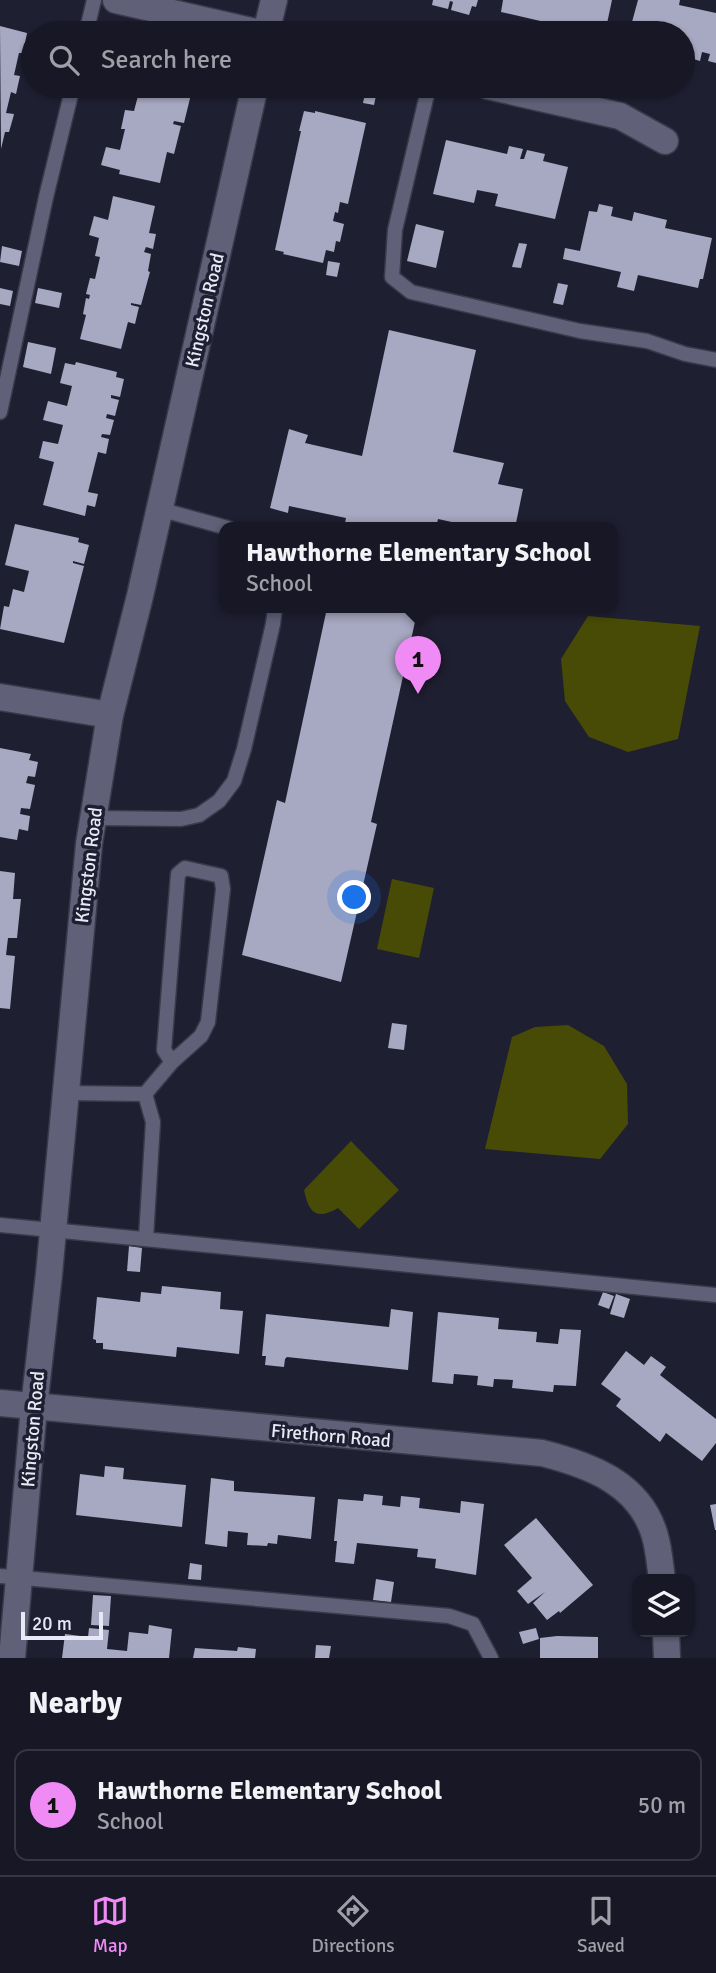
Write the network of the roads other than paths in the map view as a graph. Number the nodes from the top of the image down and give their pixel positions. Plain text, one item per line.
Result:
1 (94, 0) edge
2 (116, 0) edge
3 (274, 0) edge
4 (89, 21) edge
5 (208, 21) edge
6 (270, 21) edge
7 (70, 98) edge
8 (252, 98) edge
9 (426, 98) edge
10 (541, 98) edge
11 (665, 141) dead end
12 (716, 360) edge
13 (0, 412) edge
14 (159, 509) junction
15 (219, 526) edge
16 (274, 613) edge
17 (0, 697) edge
18 (110, 715) junction
19 (94, 818) junction
20 (168, 1056) junction
21 (65, 1093) junction
22 (145, 1094) junction
23 (0, 1225) edge
24 (52, 1229) junction
25 (146, 1238) junction
26 (716, 1295) edge
27 (0, 1403) edge
28 (34, 1407) junction
29 (661, 1574) edge
30 (10, 1577) edge
31 (666, 1637) edge
32 (12, 1658) edge
33 (491, 1658) edge
34 (667, 1658) edge

1 - 4 lane
2 - 5 street
3 - 6 street
7 - 13 lane
8 - 14 street, Kingston Road
9 - 12 lane
10 - 11 street
14 - 15 lane
14 - 18 street, Kingston Road
16 - 19 lane
17 - 18 street
18 - 19 street, Kingston Road
19 - 21 street, Kingston Road
20 - 20 lane
20 - 22 lane
21 - 22 lane
21 - 24 street, Kingston Road
22 - 25 lane
23 - 24 lane
24 - 25 lane
24 - 28 street, Kingston Road
25 - 26 lane
27 - 28 street, Firethorn Road
28 - 29 street, Firethorn Road
28 - 30 street, Kingston Road
30 - 32 street, Kingston Road
30 - 33 lane
31 - 34 street

